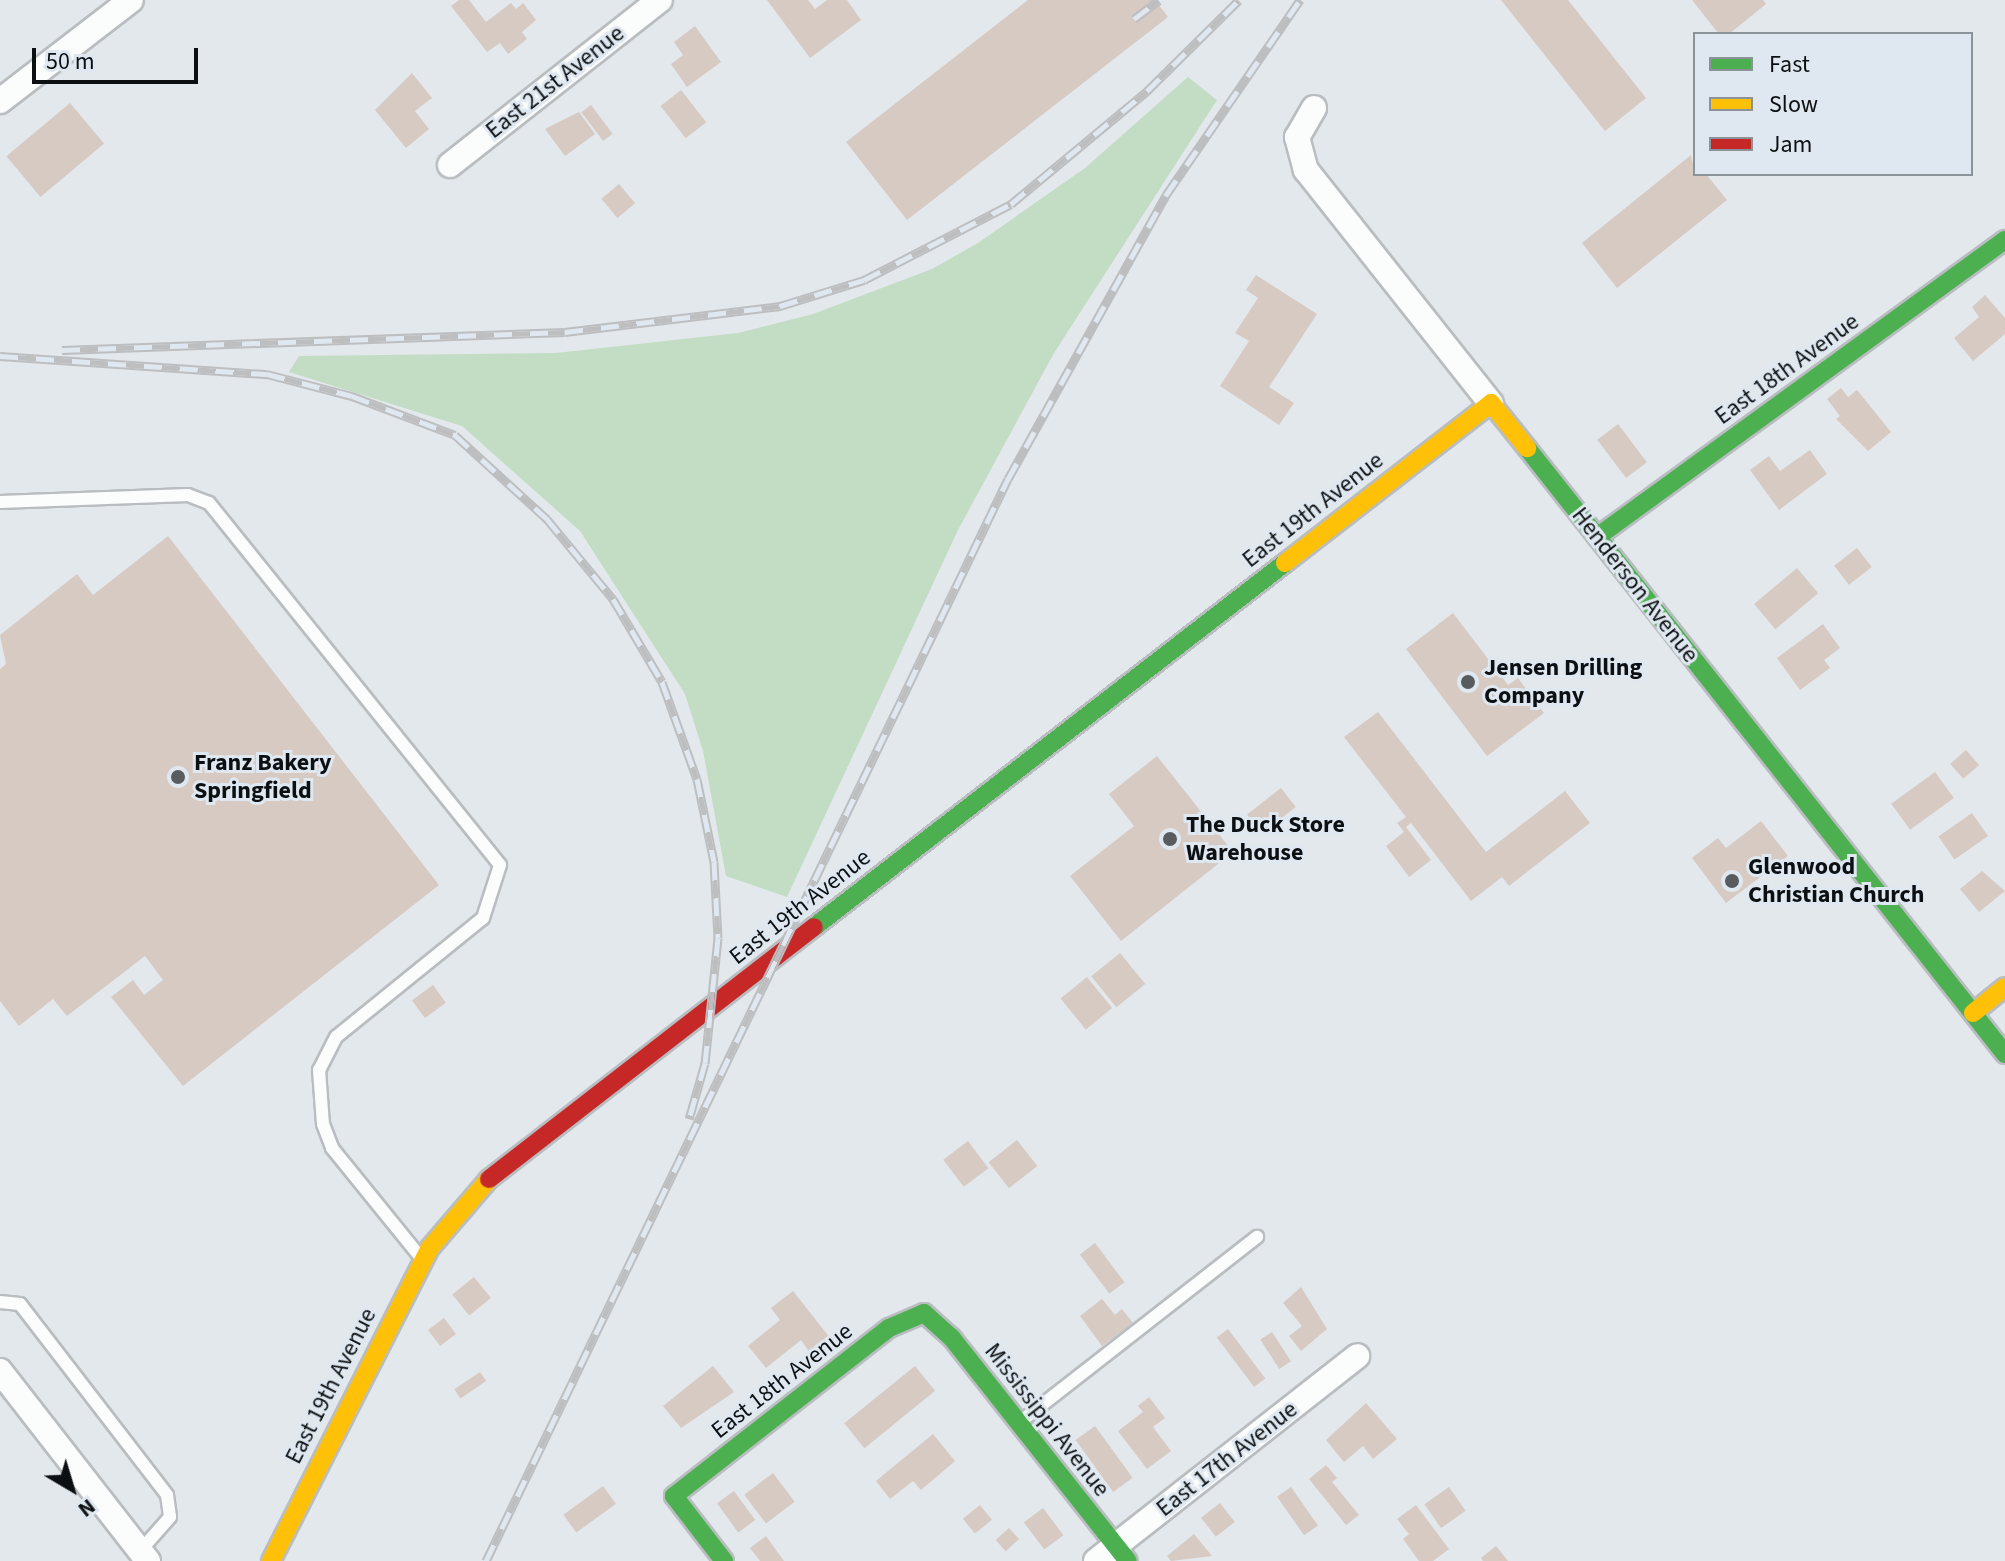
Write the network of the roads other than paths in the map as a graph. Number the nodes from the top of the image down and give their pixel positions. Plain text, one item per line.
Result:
1 (131, 0) edge
2 (660, 0) edge
3 (0, 101) edge
4 (1314, 108) dead end
5 (450, 165) dead end
6 (2005, 240) edge
7 (1491, 403) junction
8 (0, 502) edge
9 (1597, 537) junction
10 (2005, 987) edge
11 (1973, 1013) junction
12 (2005, 1054) edge
13 (1257, 1237) dead end
14 (423, 1260) junction
15 (0, 1302) edge
16 (924, 1313) joint
17 (1357, 1356) dead end
18 (0, 1371) edge
19 (1020, 1422) junction
20 (1122, 1553) edge
21 (144, 1556) edge
22 (271, 1561) edge
23 (724, 1561) edge
24 (1096, 1561) edge

1 - 3 street
2 - 5 street, East 21st Avenue
4 - 7 street, Henderson Avenue
6 - 9 street, East 18th Avenue
7 - 9 street, Henderson Avenue
7 - 14 street, East 19th Avenue
8 - 14 lane
9 - 11 street, Henderson Avenue
10 - 11 street
11 - 12 street, Henderson Avenue
13 - 19 lane
14 - 22 street, East 19th Avenue
15 - 21 lane
16 - 19 street, Mississippi Avenue
16 - 23 street, East 18th Avenue
17 - 20 street, East 17th Avenue
18 - 21 street
19 - 20 street, Mississippi Avenue
20 - 24 street, East 17th Avenue

